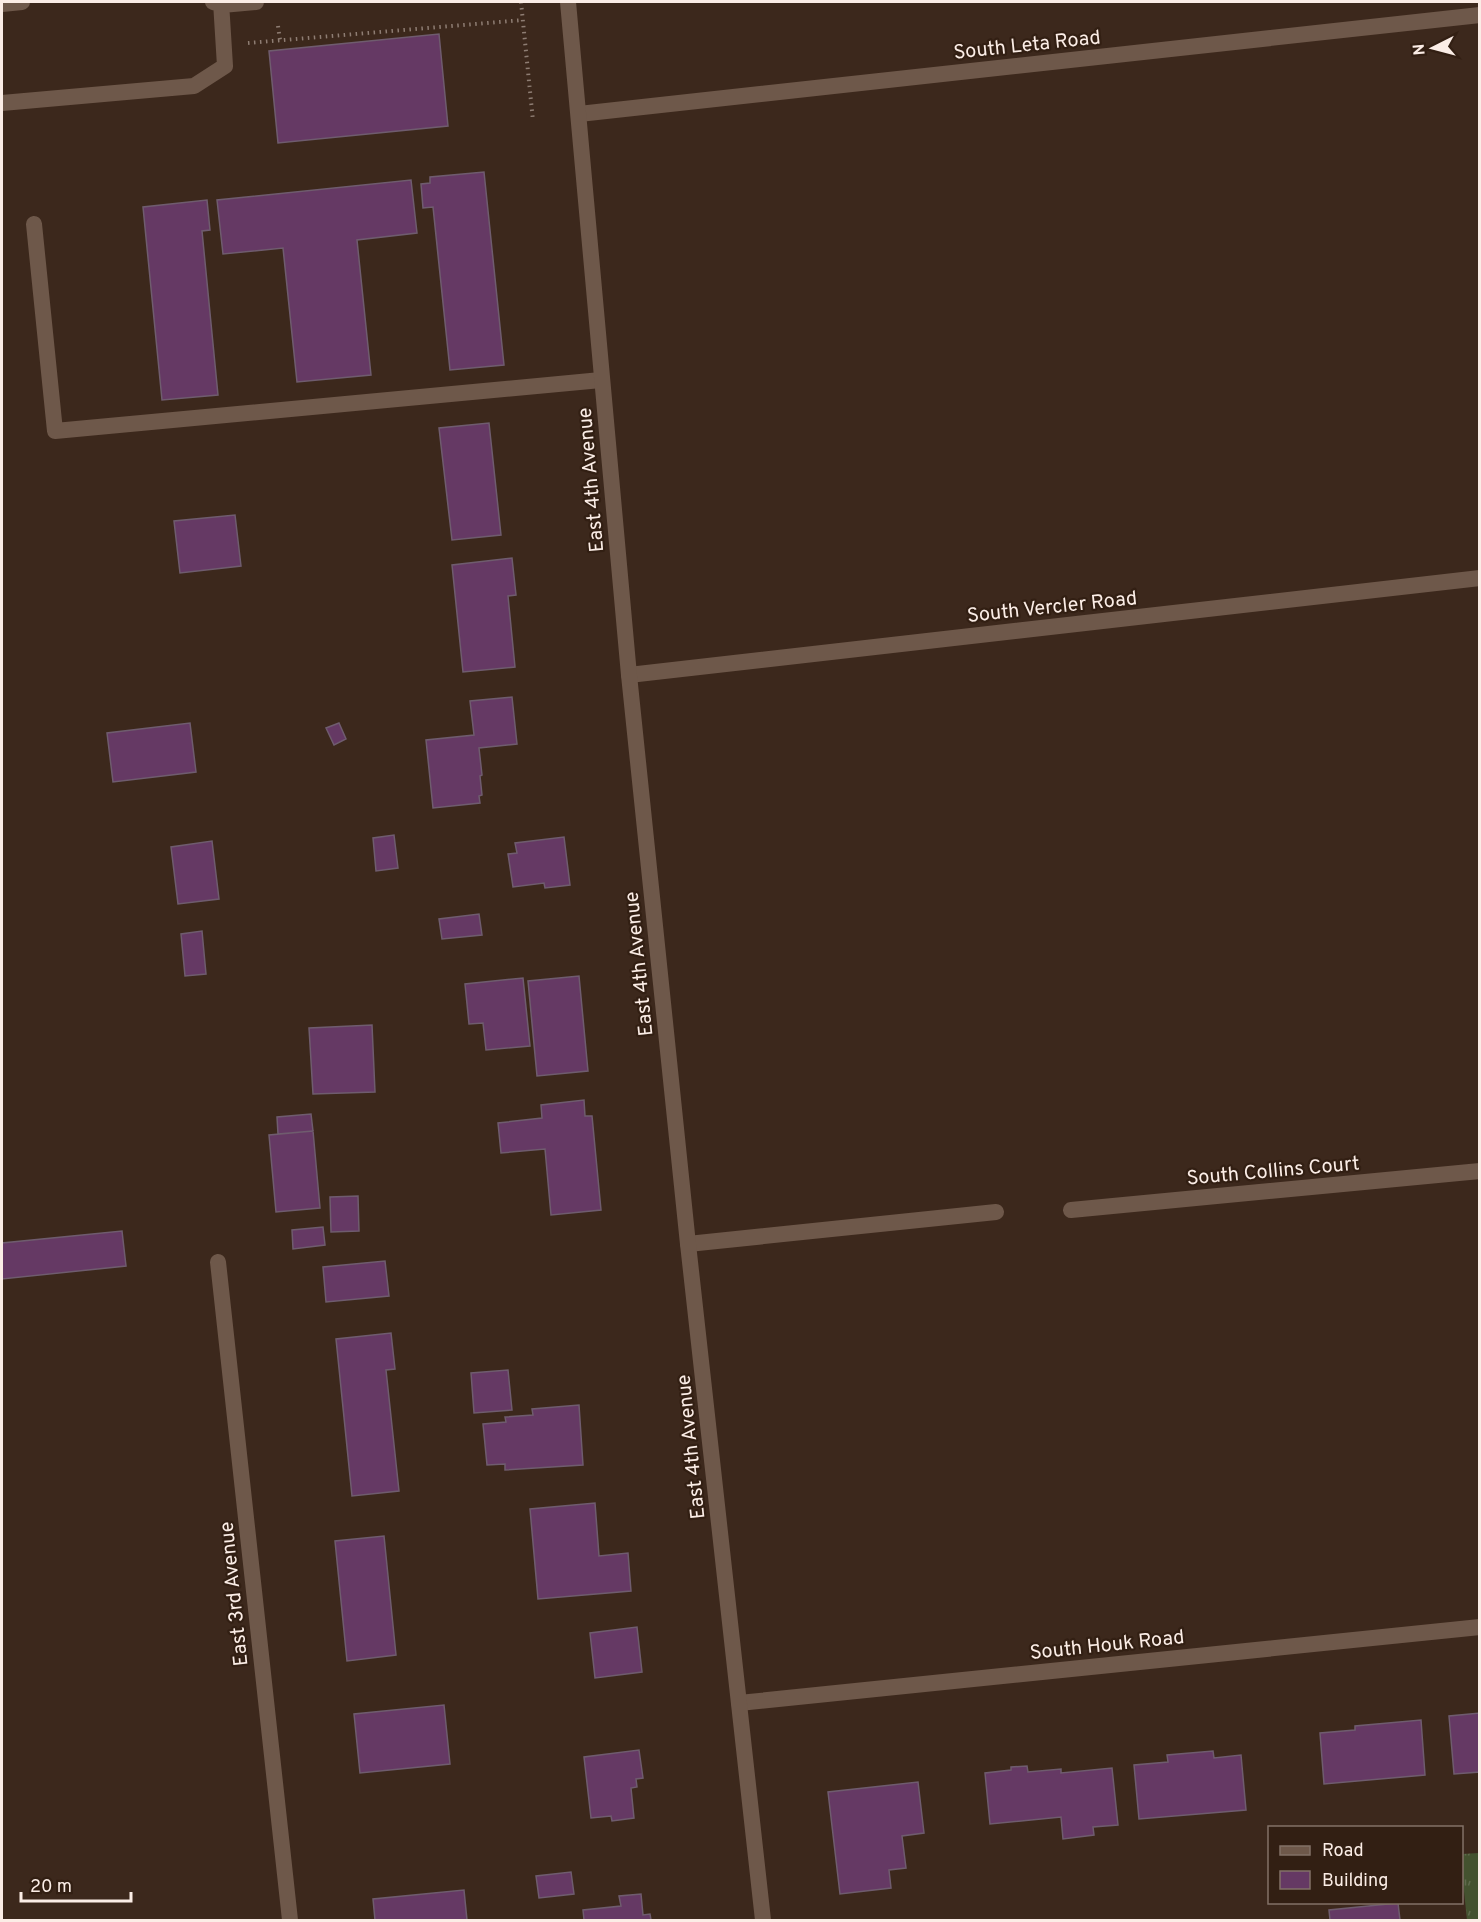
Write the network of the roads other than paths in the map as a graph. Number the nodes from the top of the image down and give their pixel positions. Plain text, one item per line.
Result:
1 (22, 2) edge
2 (256, 2) edge
3 (568, 2) edge
4 (219, 3) edge
5 (2, 4) edge
6 (1479, 15) edge
7 (2, 103) edge
8 (579, 114) junction
9 (34, 224) dead end
10 (601, 380) junction
11 (1479, 578) edge
12 (629, 675) junction
13 (1479, 1171) edge
14 (1071, 1210) dead end
15 (996, 1212) dead end
16 (688, 1244) junction
17 (218, 1262) dead end
18 (1479, 1626) edge
19 (739, 1703) junction
20 (290, 1920) edge
21 (763, 1920) edge

1 - 5 street
2 - 4 street
3 - 8 street, East 4th Avenue
4 - 7 street
6 - 8 street, South Leta Road
8 - 10 street, East 4th Avenue
9 - 10 street
10 - 12 street, East 4th Avenue
11 - 12 street, South Vercler Road
12 - 16 street, East 4th Avenue
13 - 14 street, South Collins Court
15 - 16 street
16 - 19 street, East 4th Avenue
17 - 20 street, East 3rd Avenue
18 - 19 street, South Houk Road
19 - 21 street, East 4th Avenue

